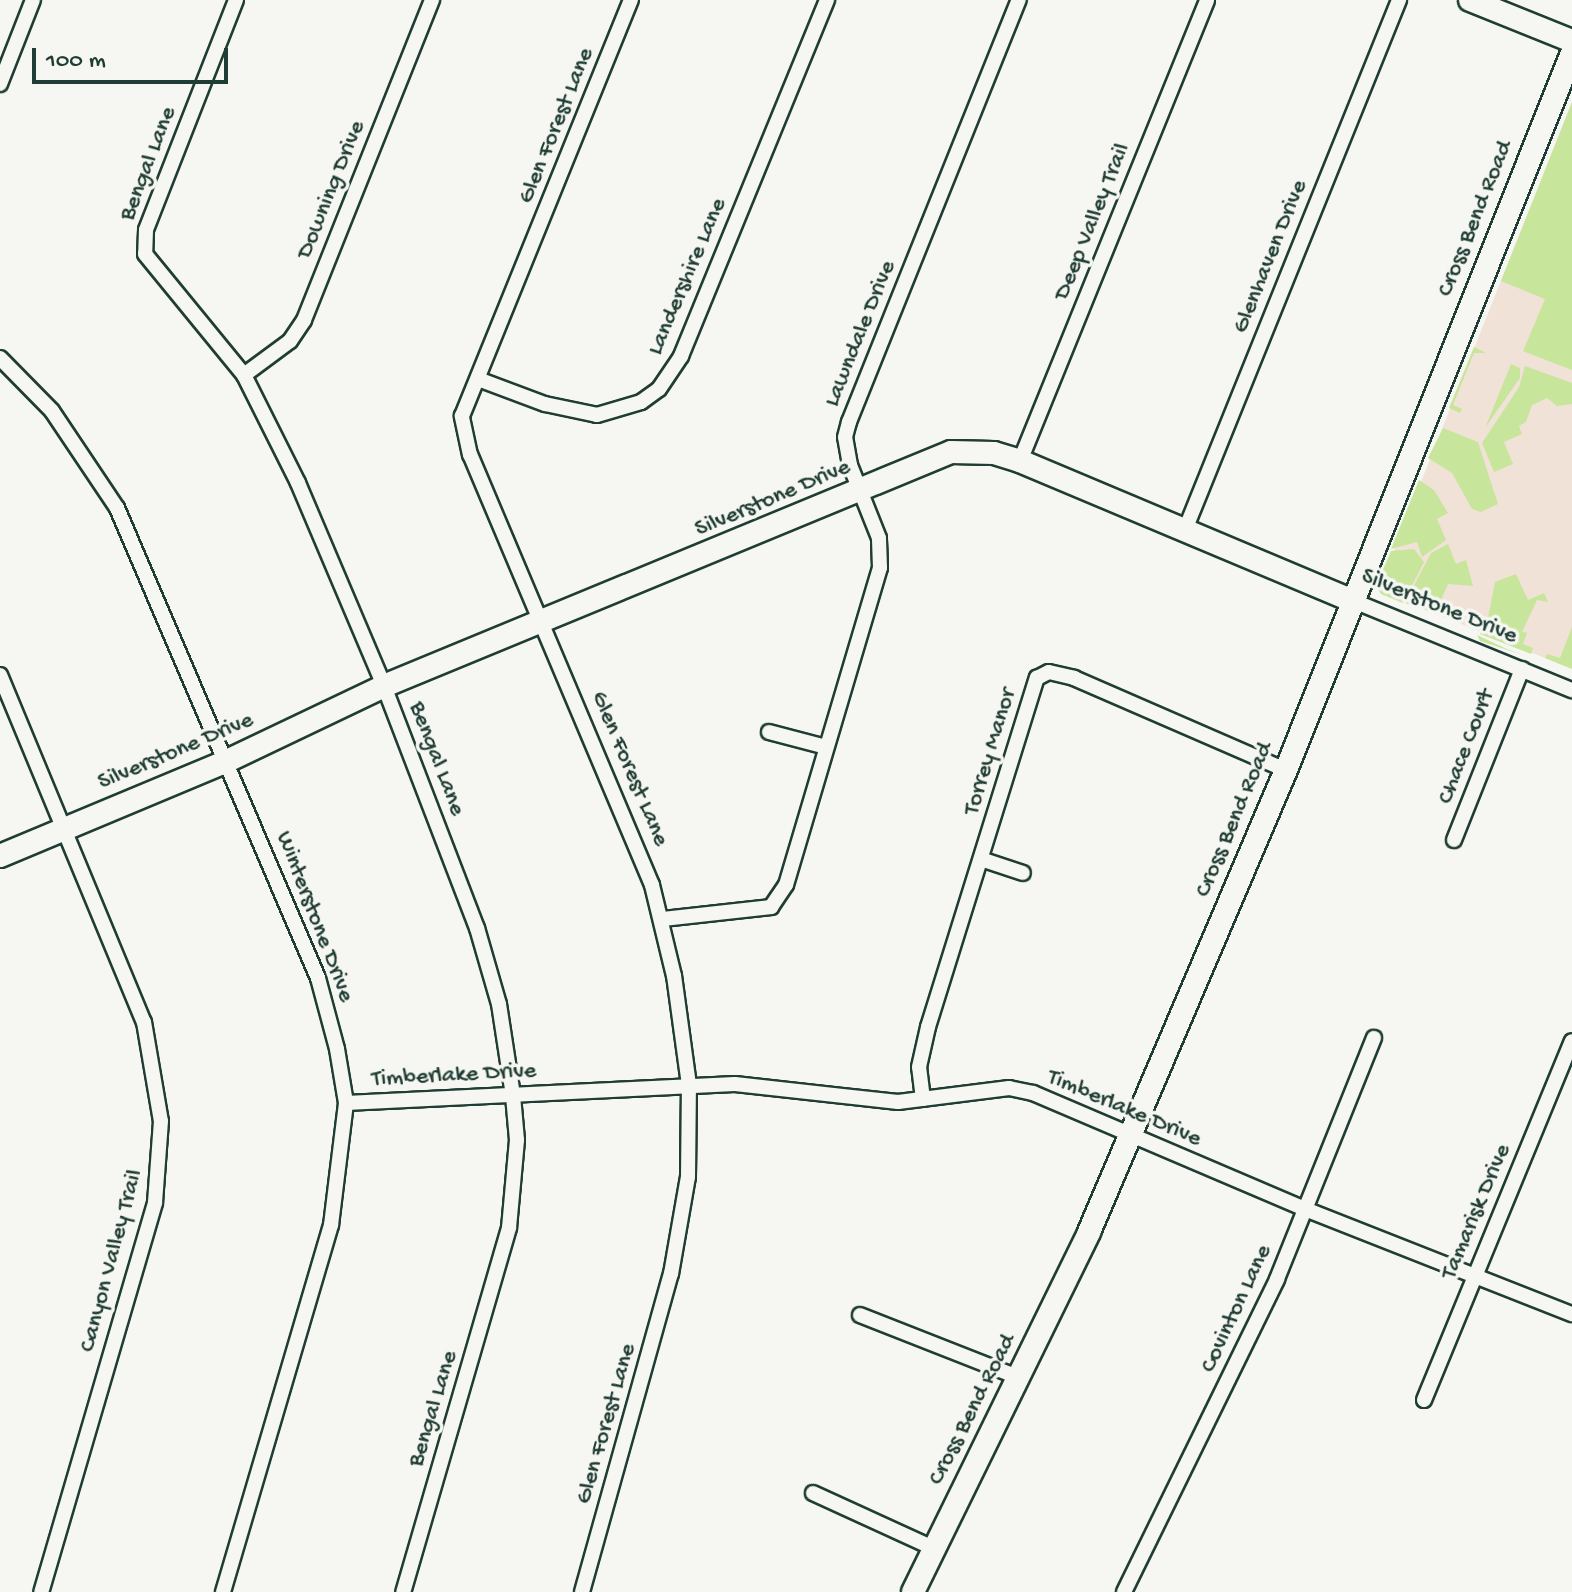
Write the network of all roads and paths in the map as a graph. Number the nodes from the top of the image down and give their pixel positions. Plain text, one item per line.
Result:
1 (33, 0) edge
2 (236, 0) edge
3 (432, 0) edge
4 (631, 0) edge
5 (827, 0) edge
6 (1019, 0) edge
7 (1207, 0) edge
8 (1399, 0) edge
9 (1470, 0) edge
10 (1572, 41) edge
11 (1572, 53) edge
12 (0, 84) edge
13 (0, 358) edge
14 (244, 375) junction
15 (478, 379) junction
16 (1020, 461) junction
17 (863, 490) junction
18 (1185, 530) junction
19 (1351, 600) junction
20 (544, 623) junction
21 (1522, 669) junction
22 (0, 675) edge
23 (384, 686) junction
24 (1572, 690) edge
25 (769, 732) dead end
26 (826, 747) junction
27 (227, 761) junction
28 (1286, 770) junction
29 (66, 827) junction
30 (1454, 840) dead end
31 (0, 856) edge
32 (981, 859) junction
33 (1023, 873) dead end
34 (663, 919) junction
35 (1374, 1038) dead end
36 (1572, 1041) edge
37 (689, 1085) junction
38 (513, 1096) junction
39 (923, 1099) junction
40 (346, 1103) junction
41 (1128, 1134) junction
42 (1305, 1209) junction
43 (1475, 1274) junction
44 (1572, 1314) edge
45 (860, 1315) dead end
46 (1020, 1378) junction
47 (1424, 1400) dead end
48 (813, 1493) dead end
49 (933, 1548) junction
50 (41, 1592) edge
51 (223, 1592) edge
52 (403, 1592) edge
53 (582, 1592) edge
54 (913, 1592) edge
55 (1124, 1592) edge

1 - 12 street
2 - 14 street, Bengal Lane
3 - 14 street, Downing Drive
4 - 15 street, Glen Forest Lane
5 - 15 street, Landershire Lane
6 - 17 street, Lawndale Drive
7 - 16 street, Deep Valley Trail
8 - 18 street, Glenhaven Drive
9 - 10 street
11 - 19 street, Cross Bend Road
13 - 27 street, Winterstone Drive
14 - 23 street, Bengal Lane
15 - 20 street, Glen Forest Lane
16 - 17 street, Silverstone Drive
16 - 18 street, Silverstone Drive
17 - 20 street, Silverstone Drive
17 - 26 street, Lawndale Drive
18 - 19 street, Silverstone Drive
19 - 21 street, Silverstone Drive
19 - 28 street, Cross Bend Road
20 - 23 street, Silverstone Drive
20 - 34 street, Glen Forest Lane
21 - 24 street, Silverstone Drive
21 - 30 street, Chace Court
22 - 29 street, Canyon Valley Trail
23 - 27 street, Silverstone Drive
23 - 38 street, Bengal Lane
25 - 26 street
26 - 34 street, Lawndale Drive
27 - 29 street, Silverstone Drive
27 - 40 street, Winterstone Drive
28 - 32 street, Torrey Manor
28 - 41 street, Cross Bend Road
29 - 31 street, Silverstone Drive
29 - 50 street, Canyon Valley Trail
32 - 33 street
32 - 39 street, Torrey Manor
34 - 37 street, Glen Forest Lane
35 - 42 street, Covinton Lane
36 - 43 street, Tamarisk Drive
37 - 38 street, Timberlake Drive
37 - 39 street, Timberlake Drive
37 - 53 street, Glen Forest Lane
38 - 40 street, Timberlake Drive
38 - 52 street, Bengal Lane
39 - 41 street, Timberlake Drive
40 - 51 street, Winterstone Drive
41 - 42 street, Timberlake Drive
41 - 46 street, Cross Bend Road
42 - 43 street, Timberlake Drive
42 - 55 street, Covinton Lane
43 - 44 street, Timberlake Drive
43 - 47 street, Tamarisk Drive
45 - 46 street
46 - 49 street, Cross Bend Road
48 - 49 street
49 - 54 street, Cross Bend Road

